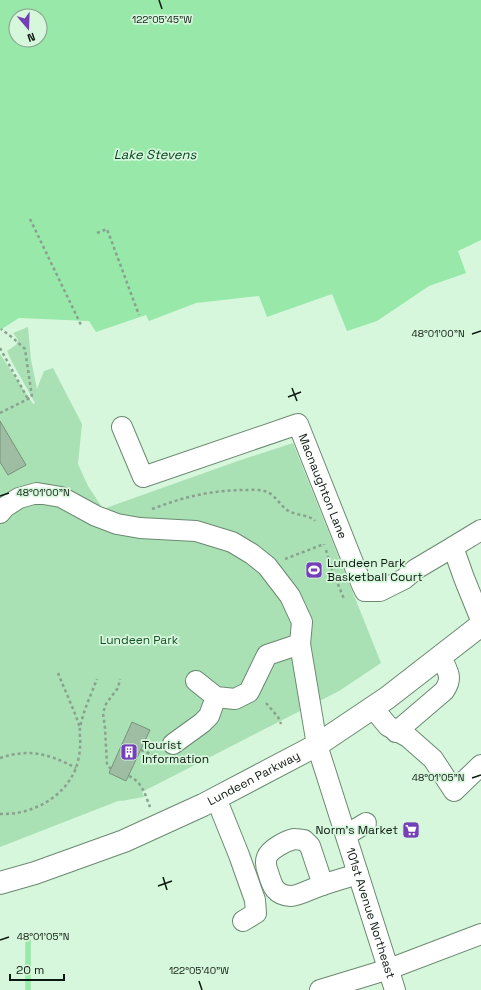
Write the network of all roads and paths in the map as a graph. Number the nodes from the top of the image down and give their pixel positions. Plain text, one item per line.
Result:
1 (30, 219) dead end
2 (97, 233) dead end
3 (140, 315) dead end
4 (81, 325) dead end
5 (1, 329) dead end
6 (0, 348) edge
7 (28, 399) junction
8 (0, 413) edge
9 (122, 427) dead end
10 (149, 510) dead end
11 (0, 513) edge
12 (318, 526) dead end
13 (481, 530) edge
14 (322, 538) dead end
15 (324, 544) junction
16 (453, 547) junction
17 (280, 562) dead end
18 (344, 599) dead end
19 (481, 620) edge
20 (481, 625) edge
21 (300, 644) junction
22 (441, 657) junction
23 (58, 673) dead end
24 (97, 679) dead end
25 (120, 679) dead end
26 (196, 681) dead end
27 (216, 697) junction
28 (266, 703) dead end
29 (373, 708) junction
30 (281, 724) dead end
31 (80, 729) junction
32 (396, 732) junction
33 (172, 744) dead end
34 (317, 745) junction
35 (0, 758) edge
36 (481, 765) edge
37 (76, 768) junction
38 (110, 769) dead end
39 (129, 776) dead end
40 (216, 798) junction
41 (150, 807) dead end
42 (0, 814) edge
43 (366, 823) dead end
44 (346, 835) junction
45 (358, 874) junction
46 (0, 883) edge
47 (323, 885) dead end
48 (243, 921) dead end
49 (481, 934) edge
50 (389, 969) junction
51 (320, 990) edge
52 (395, 990) edge

1 - 4 path
2 - 3 path
5 - 7 path
6 - 7 path
7 - 8 path
9 - 16 street, Macnaughton Lane
10 - 12 path
11 - 21 street, 101st Avenue Northeast
13 - 16 street
14 - 15 path
15 - 17 path
15 - 18 path
16 - 19 street
20 - 22 main road, Lundeen Parkway
21 - 27 street
21 - 34 street, 101st Avenue Northeast
22 - 29 main road, Lundeen Parkway
22 - 32 street
23 - 31 path
24 - 31 path
25 - 38 path
26 - 27 street
27 - 33 street
28 - 30 path
29 - 32 street
29 - 34 main road, Lundeen Parkway
31 - 37 path
32 - 36 street
34 - 40 main road, Lundeen Parkway
34 - 44 street, 101st Avenue Northeast
35 - 37 path
37 - 42 path
39 - 41 path
40 - 46 main road, Lundeen Parkway
40 - 48 street
43 - 44 street
44 - 45 street, 101st Avenue Northeast
45 - 47 street
45 - 50 street, 101st Avenue Northeast
49 - 50 street
50 - 51 street
50 - 52 street, 101st Avenue Northeast

